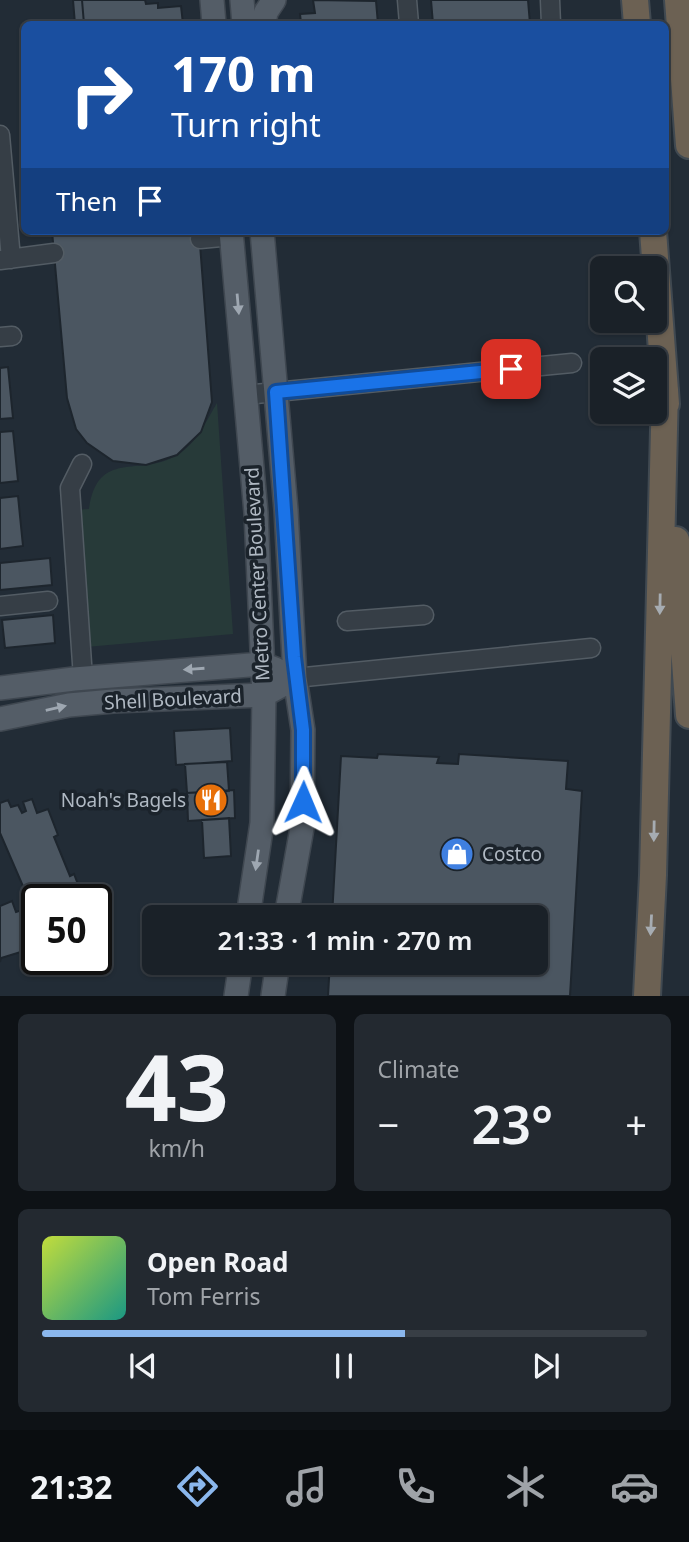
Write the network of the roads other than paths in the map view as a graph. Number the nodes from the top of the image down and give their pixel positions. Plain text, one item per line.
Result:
1 (212, 0) edge
2 (242, 0) edge
3 (274, 0) edge
4 (407, 0) edge
5 (550, 0) edge
6 (635, 0) edge
7 (678, 0) edge
8 (214, 21) edge
9 (244, 21) edge
10 (264, 21) edge
11 (409, 21) edge
12 (551, 21) edge
13 (637, 21) edge
14 (0, 135) edge
15 (689, 145) edge
16 (226, 235) edge
17 (232, 235) edge
18 (262, 235) edge
19 (653, 235) edge
20 (200, 239) dead end
21 (54, 253) dead end
22 (5, 259) edge
23 (662, 347) edge
24 (572, 363) dead end
25 (276, 392) junction
26 (246, 395) junction
27 (667, 415) edge
28 (664, 424) edge
29 (82, 464) dead end
30 (48, 601) dead end
31 (0, 606) edge
32 (424, 615) dead end
33 (347, 621) dead end
34 (591, 648) dead end
35 (262, 664) junction
36 (83, 678) junction
37 (295, 678) junction
38 (0, 688) edge
39 (264, 695) junction
40 (689, 715) edge
41 (0, 719) edge
42 (250, 905) edge
43 (288, 905) edge
44 (239, 975) edge
45 (276, 975) edge
46 (236, 996) edge
47 (273, 996) edge
48 (647, 996) edge

1 - 8 main road
2 - 9 main road
3 - 10 main road
4 - 11 lane
5 - 12 lane
6 - 13 highway
7 - 15 highway
14 - 22 lane
16 - 20 lane
17 -> 26 main road, Metro Center Boulevard
18 - 25 main road, Metro Center Boulevard
19 - 23 highway
21 - 22 lane
24 - 25 lane
25 - 26 lane
25 - 37 main road, Metro Center Boulevard
26 - 35 main road, Metro Center Boulevard
27 - 40 highway
28 -> 48 highway
29 - 36 lane
30 - 31 lane
32 - 33 lane
34 - 37 lane
35 -> 36 main road, Shell Boulevard
35 - 37 main road, Shell Boulevard
35 - 39 main road, Metro Center Boulevard
36 - 38 main road, Shell Boulevard
37 - 39 main road, Shell Boulevard
37 - 43 main road, Metro Center Boulevard
41 -> 39 main road, Shell Boulevard
39 -> 42 main road, Metro Center Boulevard
44 - 46 main road
45 - 47 main road

